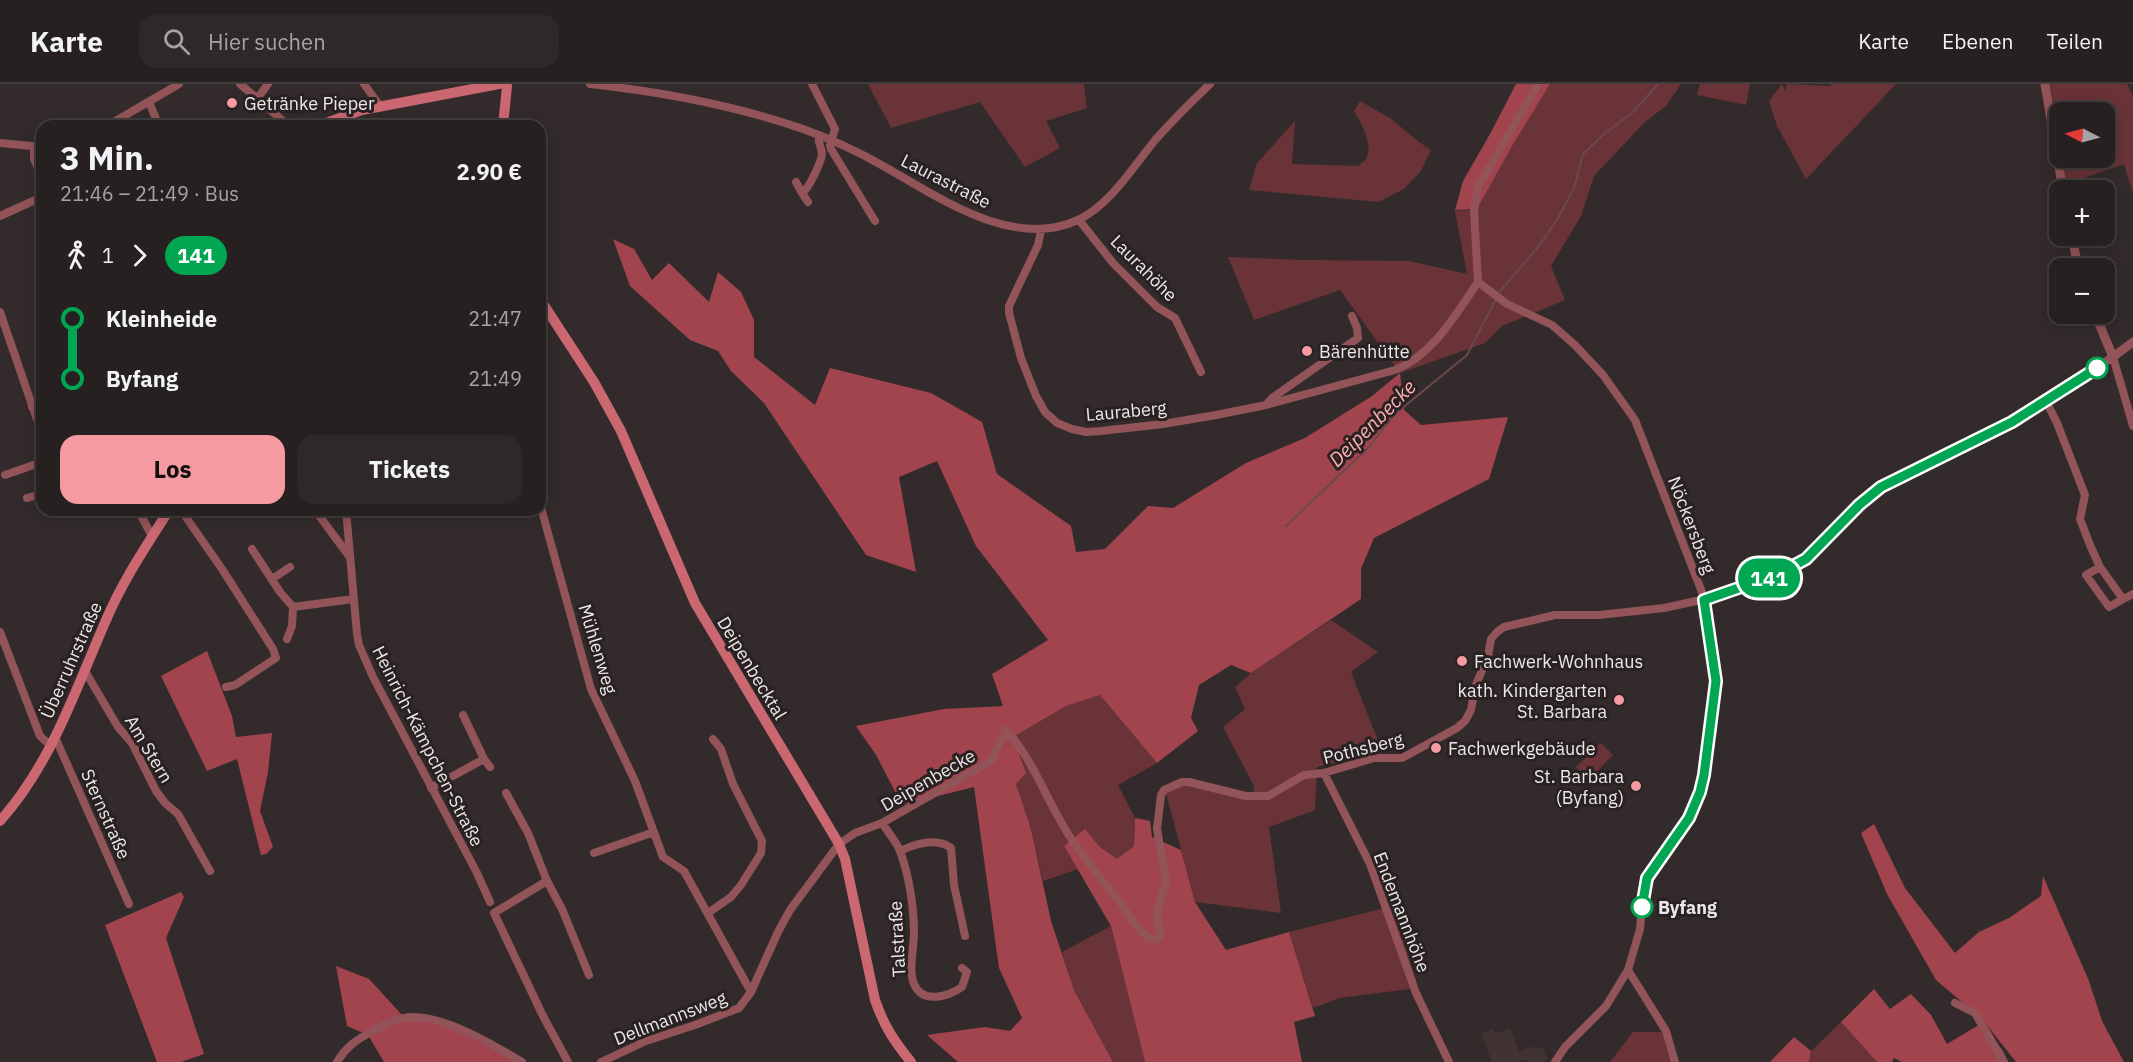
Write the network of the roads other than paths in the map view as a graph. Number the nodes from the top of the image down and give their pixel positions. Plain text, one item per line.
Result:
1 (179, 84) edge
2 (240, 84) edge
3 (268, 84) edge
4 (364, 84) edge
5 (591, 84) edge
6 (812, 84) edge
7 (1210, 84) edge
8 (1538, 84) edge
9 (2045, 84) edge
10 (505, 85) edge
11 (475, 86) edge
12 (257, 99) junction
13 (149, 102) junction
14 (380, 106) junction
15 (118, 120) edge
16 (156, 120) edge
17 (281, 120) edge
18 (333, 120) edge
19 (503, 120) edge
20 (819, 135) junction
21 (831, 140) junction
22 (0, 143) edge
23 (36, 147) edge
24 (2061, 180) edge
25 (796, 182) dead end
26 (802, 193) junction
27 (36, 200) edge
28 (808, 202) dead end
29 (0, 216) edge
30 (1079, 220) junction
31 (875, 221) dead end
32 (1041, 231) junction
33 (1478, 282) junction
34 (546, 308) edge
35 (0, 312) edge
36 (1352, 316) dead end
37 (2099, 324) edge
38 (2133, 342) edge
39 (2114, 357) junction
40 (1201, 372) dead end
41 (2046, 401) junction
42 (1266, 405) junction
43 (36, 406) edge
44 (32, 407) junction
45 (36, 418) edge
46 (2133, 426) edge
47 (36, 464) edge
48 (5, 475) dead end
49 (36, 496) edge
50 (27, 498) dead end
51 (141, 516) edge
52 (165, 516) edge
53 (185, 516) edge
54 (319, 516) edge
55 (347, 516) edge
56 (543, 516) edge
57 (152, 536) junction
58 (252, 549) dead end
59 (350, 557) junction
60 (290, 567) dead end
61 (2100, 567) junction
62 (272, 579) junction
63 (2133, 594) edge
64 (353, 599) junction
65 (2123, 599) junction
66 (1704, 600) junction
67 (293, 607) junction
68 (0, 632) edge
69 (287, 639) dead end
70 (85, 671) junction
71 (226, 687) dead end
72 (463, 715) dead end
73 (1006, 730) joint
74 (713, 739) dead end
75 (53, 741) junction
76 (484, 759) junction
77 (490, 767) dead end
78 (1324, 773) junction
79 (431, 788) junction
80 (506, 793) dead end
81 (0, 820) edge
82 (882, 824) junction
83 (654, 832) junction
84 (839, 844) junction
85 (900, 851) junction
86 (594, 853) dead end
87 (210, 871) dead end
88 (547, 881) junction
89 (490, 902) dead end
90 (129, 904) dead end
91 (708, 913) junction
92 (965, 936) dead end
93 (962, 968) dead end
94 (1628, 970) junction
95 (589, 975) dead end
96 (751, 992) junction
97 (1955, 1003) dead end
98 (337, 1062) edge
99 (522, 1062) edge
100 (568, 1062) edge
101 (601, 1062) edge
102 (911, 1062) edge
103 (1449, 1062) edge
104 (1555, 1062) edge
105 (1675, 1062) edge
106 (2004, 1062) edge

1 - 13 street
2 - 12 street
3 - 12 street
4 - 14 street
5 - 20 street, Laurastraße
6 - 21 street
7 - 30 street, Laurastraße
8 - 33 street
9 - 24 street
10 - 11 main road
10 - 19 main road
11 - 14 main road
12 - 17 street
13 - 15 street
13 - 16 street
14 - 18 main road
20 - 21 street, Laurastraße
20 - 26 street
21 - 31 street
21 - 32 street, Laurastraße
22 - 23 street
25 - 26 street
26 - 28 street
27 - 29 street
30 - 32 street, Laurastraße
30 - 40 street, Laurahöhe
32 - 42 street, Lauraberg
33 - 42 street, Lauraberg
33 - 66 street, Nöckersberg
34 - 84 main road, Deipenbecktal
35 - 44 street
36 - 42 street, Lauraberg
37 - 39 street
38 - 39 street
39 - 41 street, Pothsberg
39 - 46 street
41 - 61 street
41 - 66 street, Pothsberg
43 - 44 street
44 - 45 street
47 - 48 street
49 - 50 street
51 - 57 street
52 - 57 main road, Überruhrstraße
53 - 71 street
54 - 59 street
55 - 59 street, Heinrich-Kämpchen-Straße
56 - 83 street, Mühlenweg
57 - 70 main road, Überruhrstraße
58 - 62 street
59 - 64 street, Heinrich-Kämpchen-Straße
60 - 62 street
61 - 65 street
61 - 65 street
62 - 67 street
63 - 65 street
64 - 67 street
64 - 79 street, Heinrich-Kämpchen-Straße
66 - 78 street, Pothsberg
66 - 94 street, Nöckersberg
67 - 69 street
68 - 75 street, Sternstraße
70 - 75 main road, Überruhrstraße
70 - 87 street, Am Stern
72 - 76 street
73 - 78 street, Pothsberg
73 - 82 street, Deipenbecke
74 - 91 street
75 - 81 main road, Überruhrstraße
75 - 90 street, Sternstraße
76 - 77 street
76 - 79 street
78 - 103 street, Endemannhöhe
79 - 89 street, Heinrich-Kämpchen-Straße
80 - 88 street
82 - 84 street
82 - 85 street, Talstraße
83 - 86 street
83 - 91 street, Mühlenweg
84 - 96 street, Dellmannsweg
84 - 102 main road, Deipenbecktal
85 - 92 street
85 - 93 street, Talstraße
88 - 95 street
88 - 100 street
91 - 96 street, Mühlenweg
94 - 104 street, Nöckersberg
94 - 105 street
96 - 101 street, Dellmannsweg
97 - 106 street
98 - 99 street

